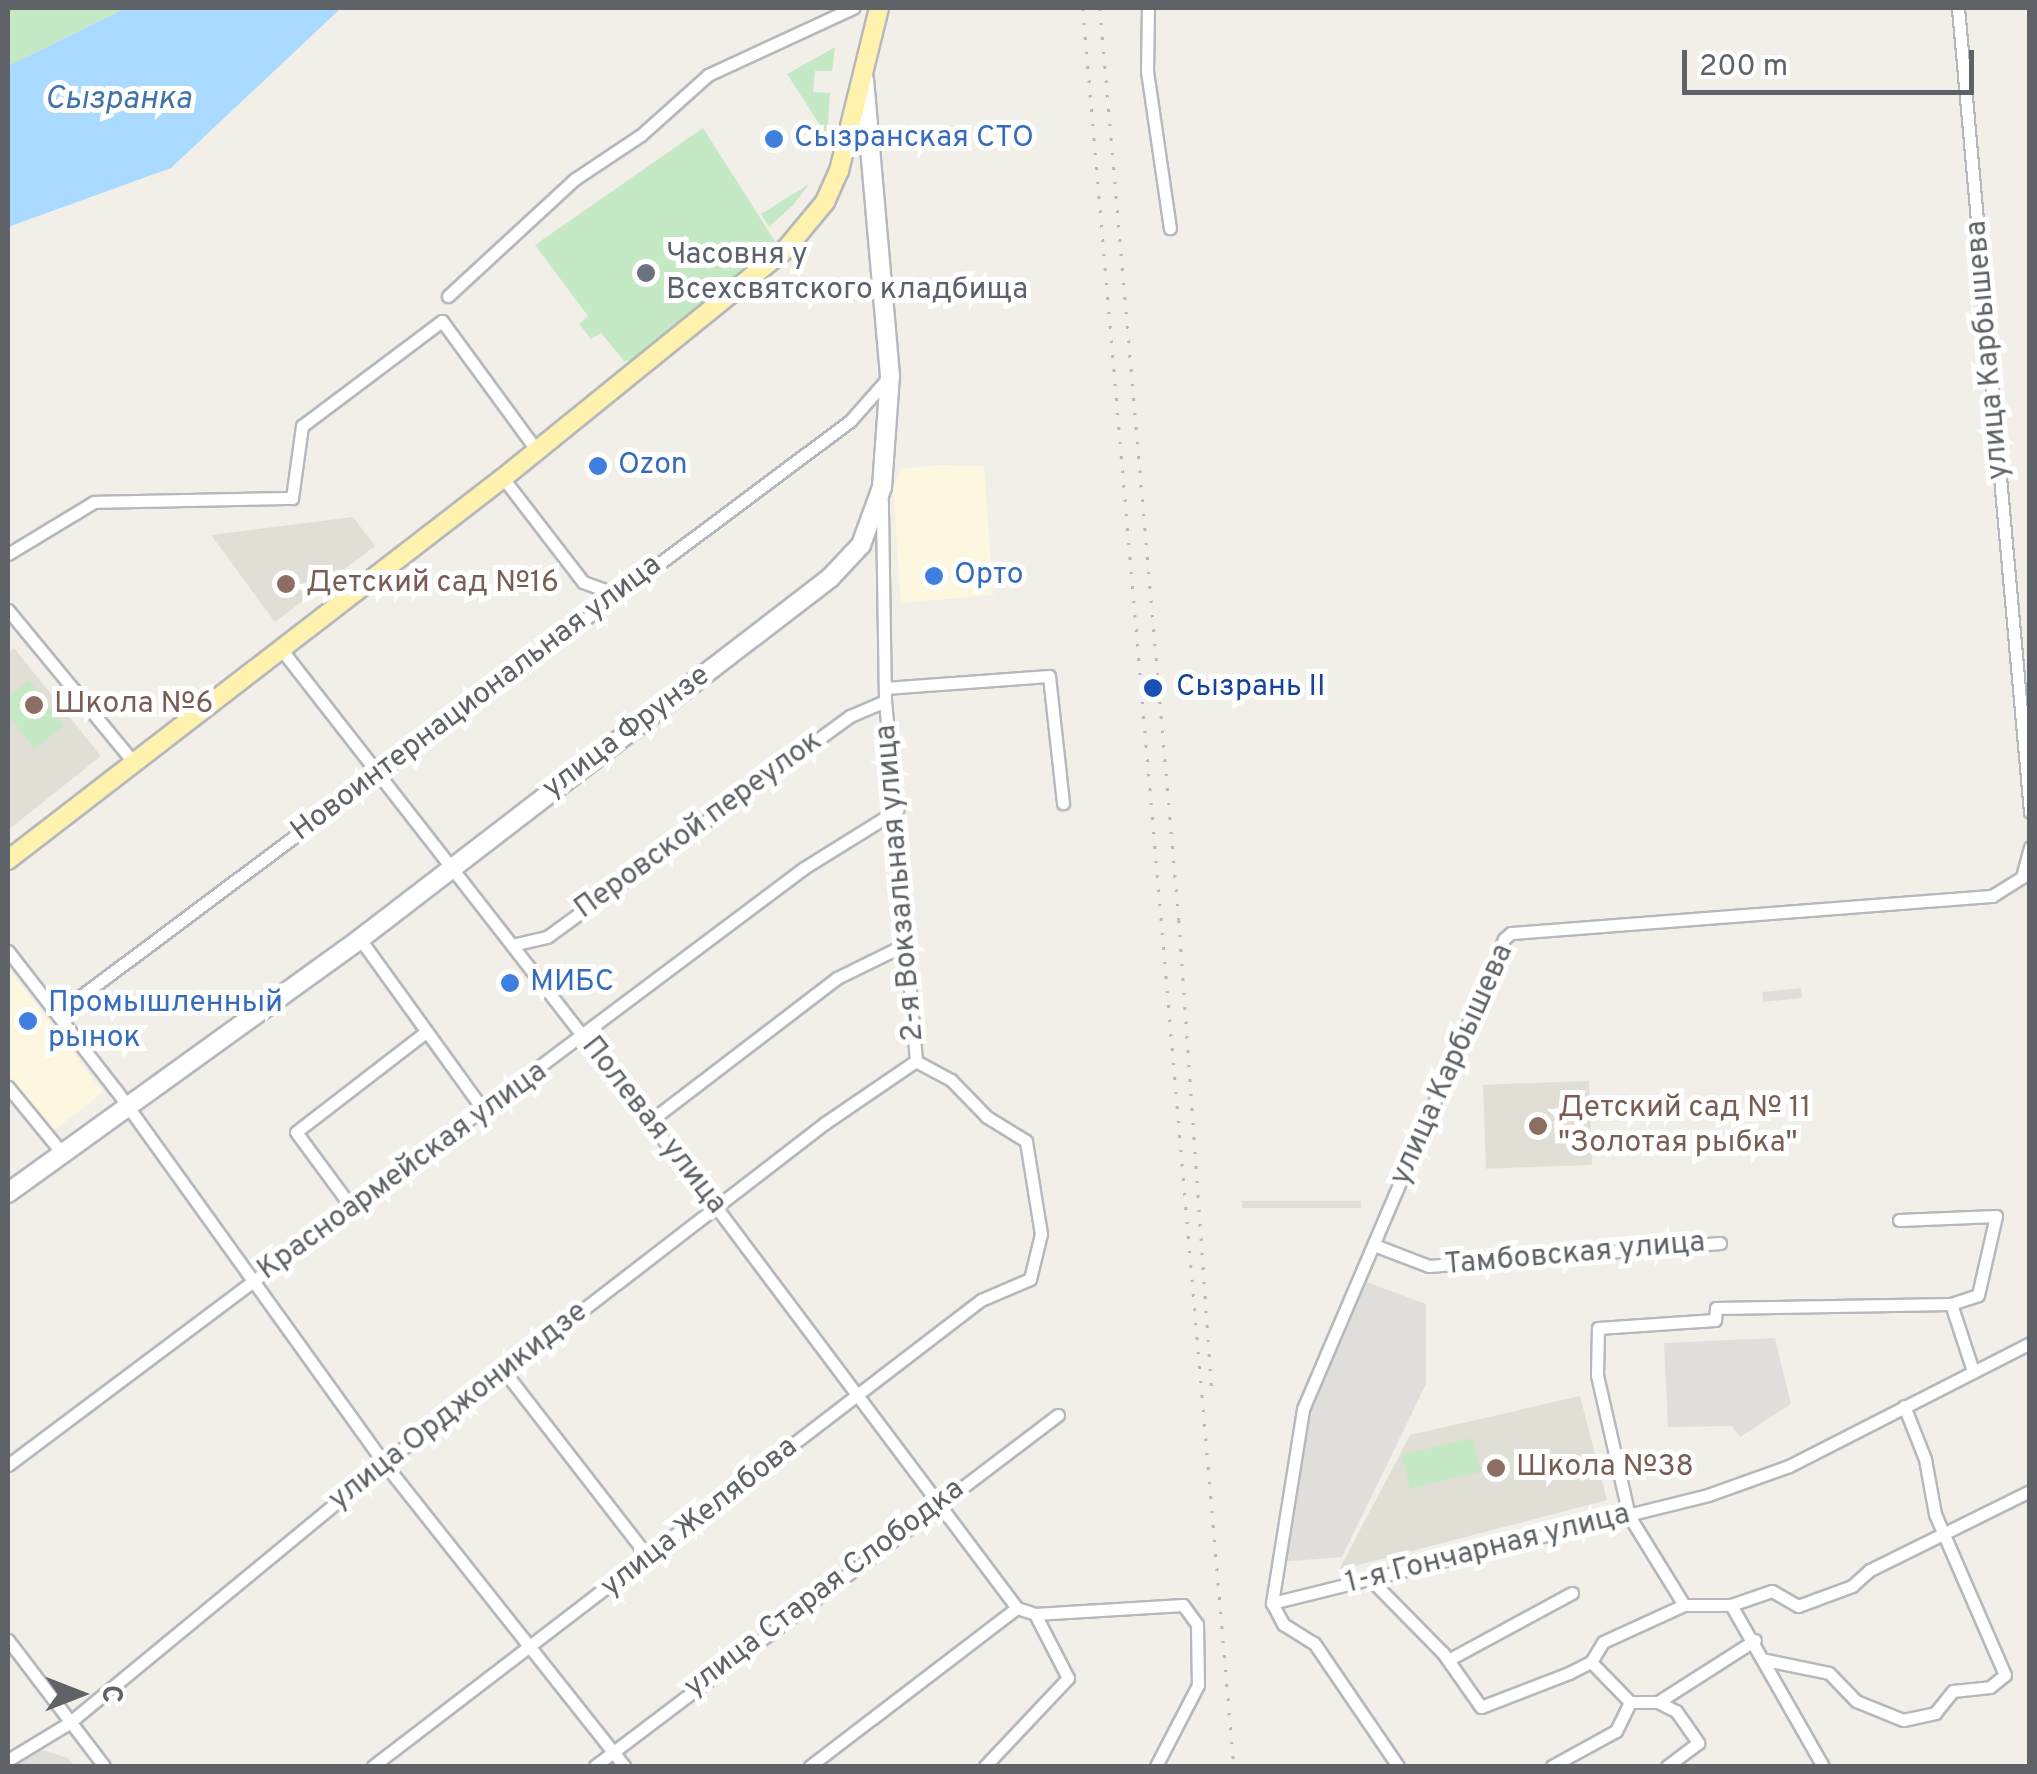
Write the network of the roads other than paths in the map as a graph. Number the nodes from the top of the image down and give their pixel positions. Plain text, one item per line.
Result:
1 (853, 8) edge
2 (879, 8) edge
3 (1148, 8) edge
4 (1958, 8) edge
5 (864, 80) junction
6 (846, 154) junction
7 (872, 157) junction
8 (1170, 228) dead end
9 (448, 296) dead end
10 (890, 376) junction
11 (537, 451) junction
12 (502, 478) junction
13 (882, 487) junction
14 (8, 554) edge
15 (616, 594) junction
16 (8, 610) edge
17 (281, 649) junction
18 (886, 694) junction
19 (134, 763) junction
20 (379, 773) junction
21 (1063, 804) dead end
22 (897, 810) junction
23 (2030, 812) edge
24 (2030, 847) edge
25 (8, 860) edge
26 (452, 868) junction
27 (360, 939) junction
28 (512, 944) junction
29 (904, 945) junction
30 (8, 951) edge
31 (57, 1014) junction
32 (426, 1032) junction
33 (584, 1038) junction
34 (916, 1062) junction
35 (8, 1086) edge
36 (126, 1107) junction
37 (485, 1112) junction
38 (650, 1121) junction
39 (62, 1153) junction
40 (8, 1193) edge
41 (716, 1207) junction
42 (352, 1208) junction
43 (1899, 1220) dead end
44 (1720, 1243) dead end
45 (1374, 1245) junction
46 (1030, 1279) joint
47 (252, 1282) junction
48 (1951, 1304) junction
49 (2030, 1343) edge
50 (504, 1370) junction
51 (1973, 1372) junction
52 (857, 1395) junction
53 (1904, 1406) junction
54 (1058, 1415) dead end
55 (384, 1463) junction
56 (8, 1464) edge
57 (2030, 1490) edge
58 (938, 1503) junction
59 (1629, 1516) junction
60 (1947, 1537) junction
61 (650, 1558) junction
62 (1370, 1579) junction
63 (1572, 1593) dead end
64 (1272, 1603) junction
65 (1684, 1605) junction
66 (1731, 1605) junction
67 (1017, 1608) junction
68 (1035, 1614) junction
69 (1755, 1640) junction
70 (8, 1641) edge
71 (528, 1652) junction
72 (1448, 1660) junction
73 (1766, 1660) junction
74 (1591, 1662) junction
75 (1630, 1702) junction
76 (1658, 1702) junction
77 (69, 1723) junction
78 (614, 1754) junction
79 (8, 1760) edge
80 (104, 1766) edge
81 (374, 1766) edge
82 (595, 1766) edge
83 (624, 1766) edge
84 (810, 1766) edge
85 (985, 1766) edge
86 (1156, 1766) edge
87 (1398, 1766) edge
88 (1552, 1766) edge
89 (1667, 1766) edge
90 (1823, 1766) edge

1 - 9 street
2 - 5 main road
3 - 8 street
4 - 23 street, улица Карбышева
5 - 6 main road
5 - 7 street, улица Фрунзе
6 - 7 street
6 - 11 main road
7 - 10 street, улица Фрунзе
10 - 13 street, улица Фрунзе
10 - 15 street, Новоинтернациональная улица
11 - 12 main road
11 - 14 street
12 - 15 street
12 - 17 main road
13 - 18 street, 2-я Вокзальная улица
13 - 26 street, улица Фрунзе
15 - 20 street, Новоинтернациональная улица
16 - 19 street
17 - 19 main road
17 - 20 street, Полевая улица
18 - 21 street
18 - 22 street, 2-я Вокзальная улица
18 - 28 street, Перовской переулок
19 - 25 main road
20 - 26 street, Полевая улица
20 - 31 street, Новоинтернациональная улица
22 - 29 street, 2-я Вокзальная улица
22 - 33 street, Красноармейская улица
24 - 45 street, улица Карбышева
26 - 27 street, улица Фрунзе
26 - 28 street, Полевая улица
27 - 32 street
27 - 36 street, улица Фрунзе
28 - 33 street, Полевая улица
29 - 34 street, 2-я Вокзальная улица
29 - 38 street
30 - 31 street
31 - 36 street
32 - 37 street
32 - 42 street
33 - 37 street, Красноармейская улица
33 - 38 street, Полевая улица
34 - 41 street, улица Орджоникидзе
34 - 46 street, 2-я Вокзальная улица
35 - 39 street
36 - 39 street, улица Фрунзе
36 - 47 street
37 - 42 street, Красноармейская улица
38 - 41 street, Полевая улица
39 - 40 street, улица Фрунзе
41 - 50 street, улица Орджоникидзе
41 - 52 street, Полевая улица
42 - 47 street, Красноармейская улица
43 - 48 street
44 - 45 street, Тамбовская улица
45 - 64 street, улица Карбышева
46 - 52 street, улица Желябова
47 - 55 street
47 - 56 street, Красноармейская улица
48 - 51 street
48 - 59 street
49 - 51 street, 1-я Гончарная улица
50 - 55 street, улица Орджоникидзе
50 - 61 street
51 - 53 street, 1-я Гончарная улица
52 - 58 street, Полевая улица
52 - 61 street, улица Желябова
53 - 59 street, 1-я Гончарная улица
53 - 60 street
54 - 58 street, улица Старая Слободка
55 - 71 street
55 - 77 street, улица Орджоникидзе
57 - 60 street
58 - 67 street, Полевая улица
58 - 78 street, улица Старая Слободка
59 - 62 street, 1-я Гончарная улица
59 - 65 street
60 - 66 street
60 - 73 street
61 - 71 street, улица Желябова
62 - 64 street, 1-я Гончарная улица
62 - 72 street
63 - 72 street, 1-я Гончарная улица
64 - 87 street
65 - 66 street
65 - 74 street
66 - 69 street
67 - 68 street
67 - 84 street
68 - 85 street
68 - 86 street
69 - 73 street
69 - 76 street
70 - 77 street
71 - 78 street
71 - 81 street, улица Желябова
72 - 74 street
73 - 90 street
74 - 75 street
75 - 76 street
75 - 88 street
76 - 89 street
77 - 79 street, улица Орджоникидзе
77 - 80 street
78 - 82 street, улица Старая Слободка
78 - 83 street

